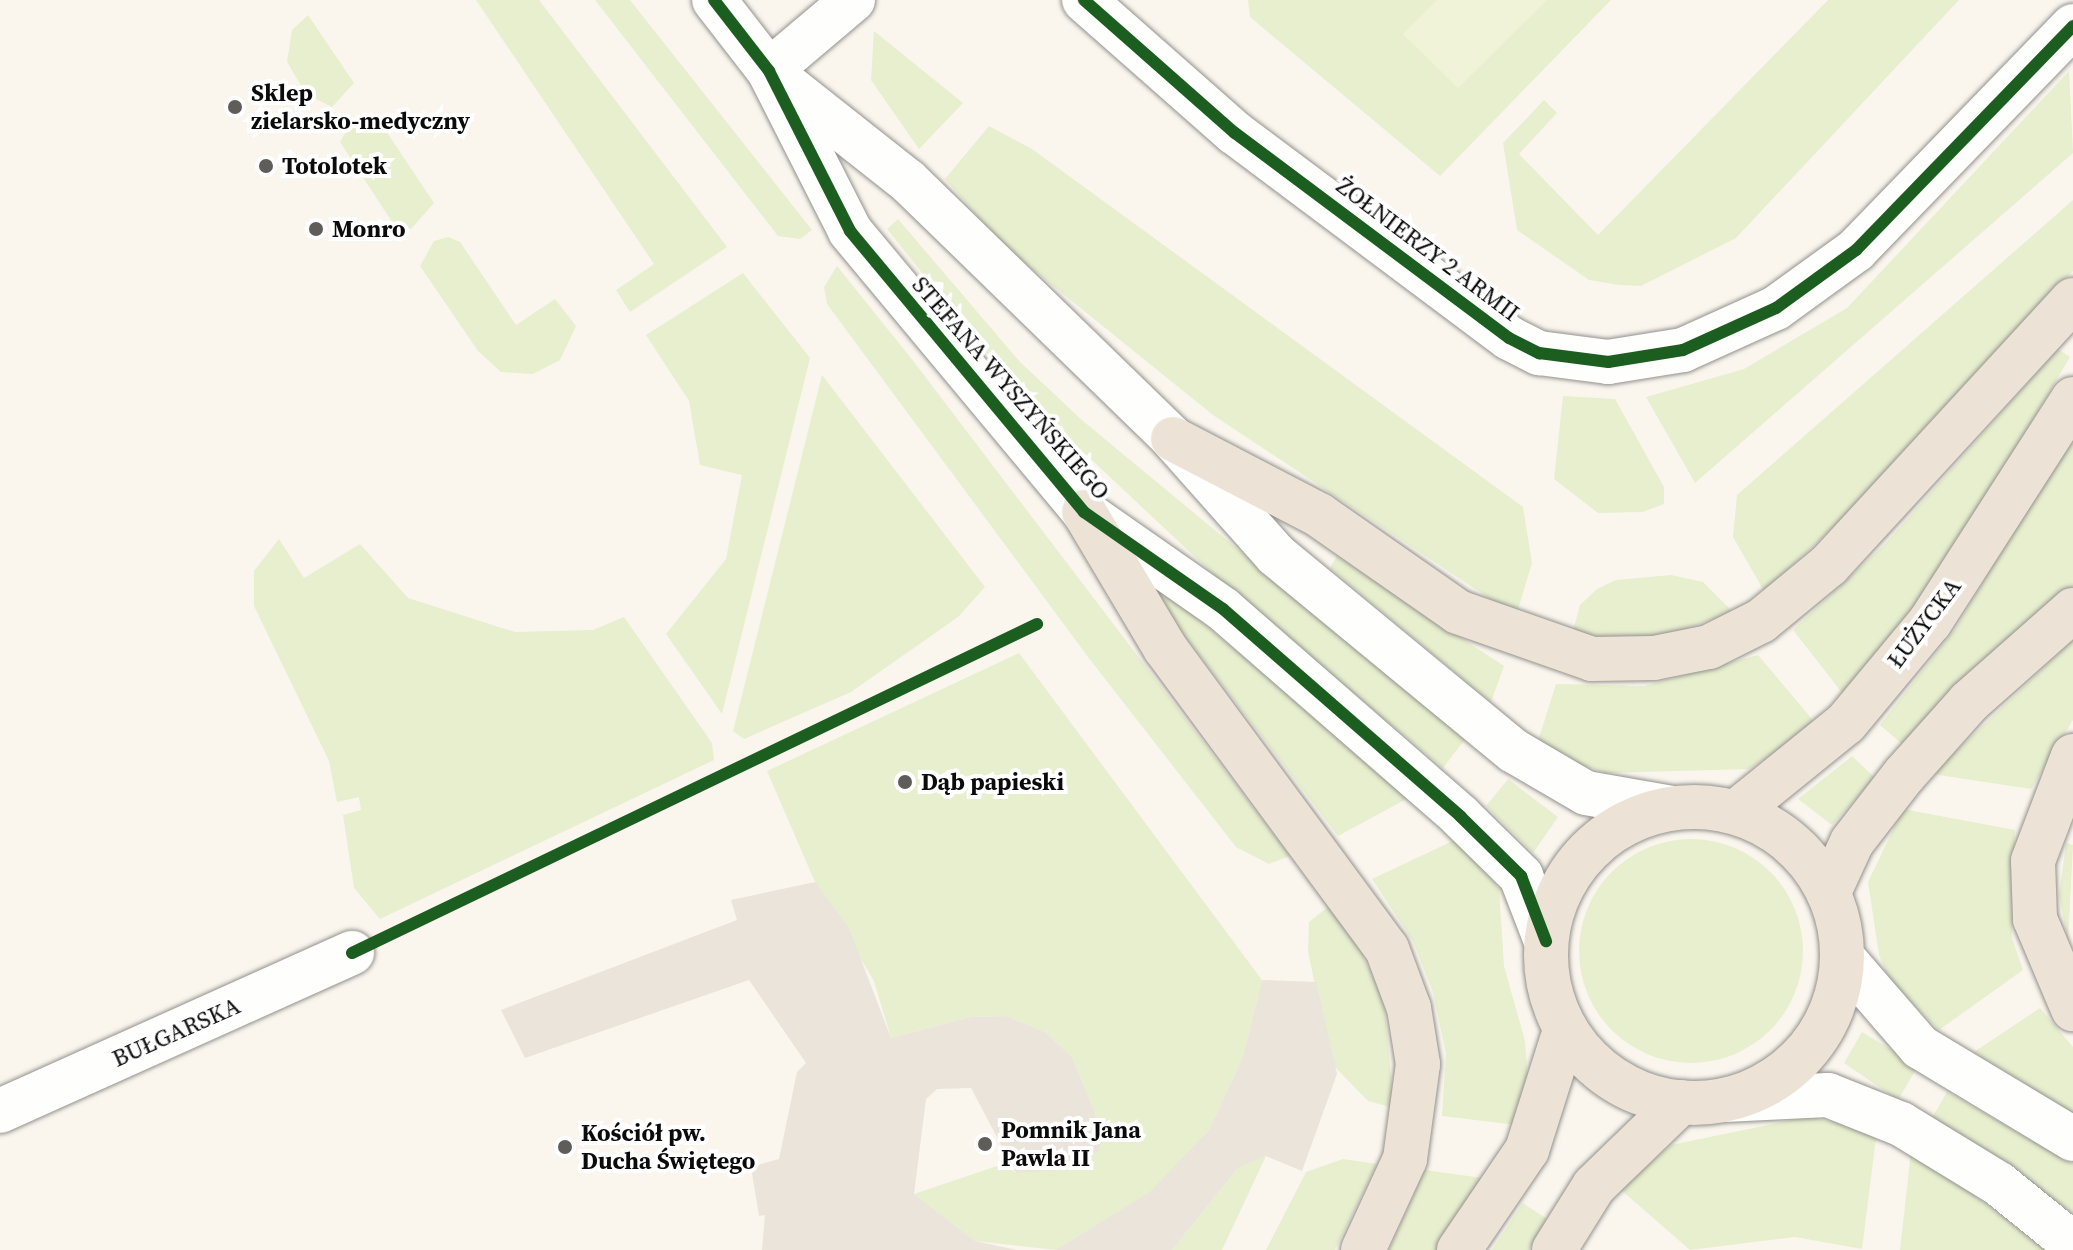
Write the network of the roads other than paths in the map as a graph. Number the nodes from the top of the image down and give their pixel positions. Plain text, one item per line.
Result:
1 (714, 0) edge
2 (853, 0) edge
3 (1084, 0) edge
4 (2073, 26) edge
5 (769, 71) junction
6 (2073, 300) edge
7 (2073, 399) edge
8 (1173, 439) junction
9 (1084, 512) junction
10 (2073, 610) edge
11 (2073, 756) edge
12 (1672, 808) junction
13 (1736, 812) junction
14 (1829, 892) junction
15 (1546, 941) junction
16 (352, 953) dead end
17 (1843, 958) junction
18 (2073, 1009) edge
19 (1565, 1030) junction
20 (1724, 1100) junction
21 (1681, 1102) junction
22 (0, 1111) edge
23 (2073, 1139) edge
24 (2073, 1244) edge
25 (1363, 1250) edge
26 (1459, 1250) edge
27 (1554, 1250) edge

1 - 5 street, STEFANA WYSZYŃSKIEGO
2 - 5 street
3 - 4 street, ŻOŁNIERZY 2 ARMII
5 - 8 street, STEFANA WYSZYŃSKIEGO
5 - 9 street, STEFANA WYSZYŃSKIEGO
6 - 8 main road
7 - 13 main road, ŁUŻYCKA
8 - 12 street, STEFANA WYSZYŃSKIEGO
9 - 15 street, STEFANA WYSZYŃSKIEGO
9 - 25 main road
10 - 14 main road
11 - 18 main road
12 - 13 main road
12 - 15 main road
13 - 14 main road
14 - 17 main road
15 - 19 main road
16 - 22 street, BUŁGARSKA
17 - 20 main road
17 - 23 street
19 - 21 main road
19 - 26 main road
20 - 21 main road
20 - 24 street
21 - 27 main road

